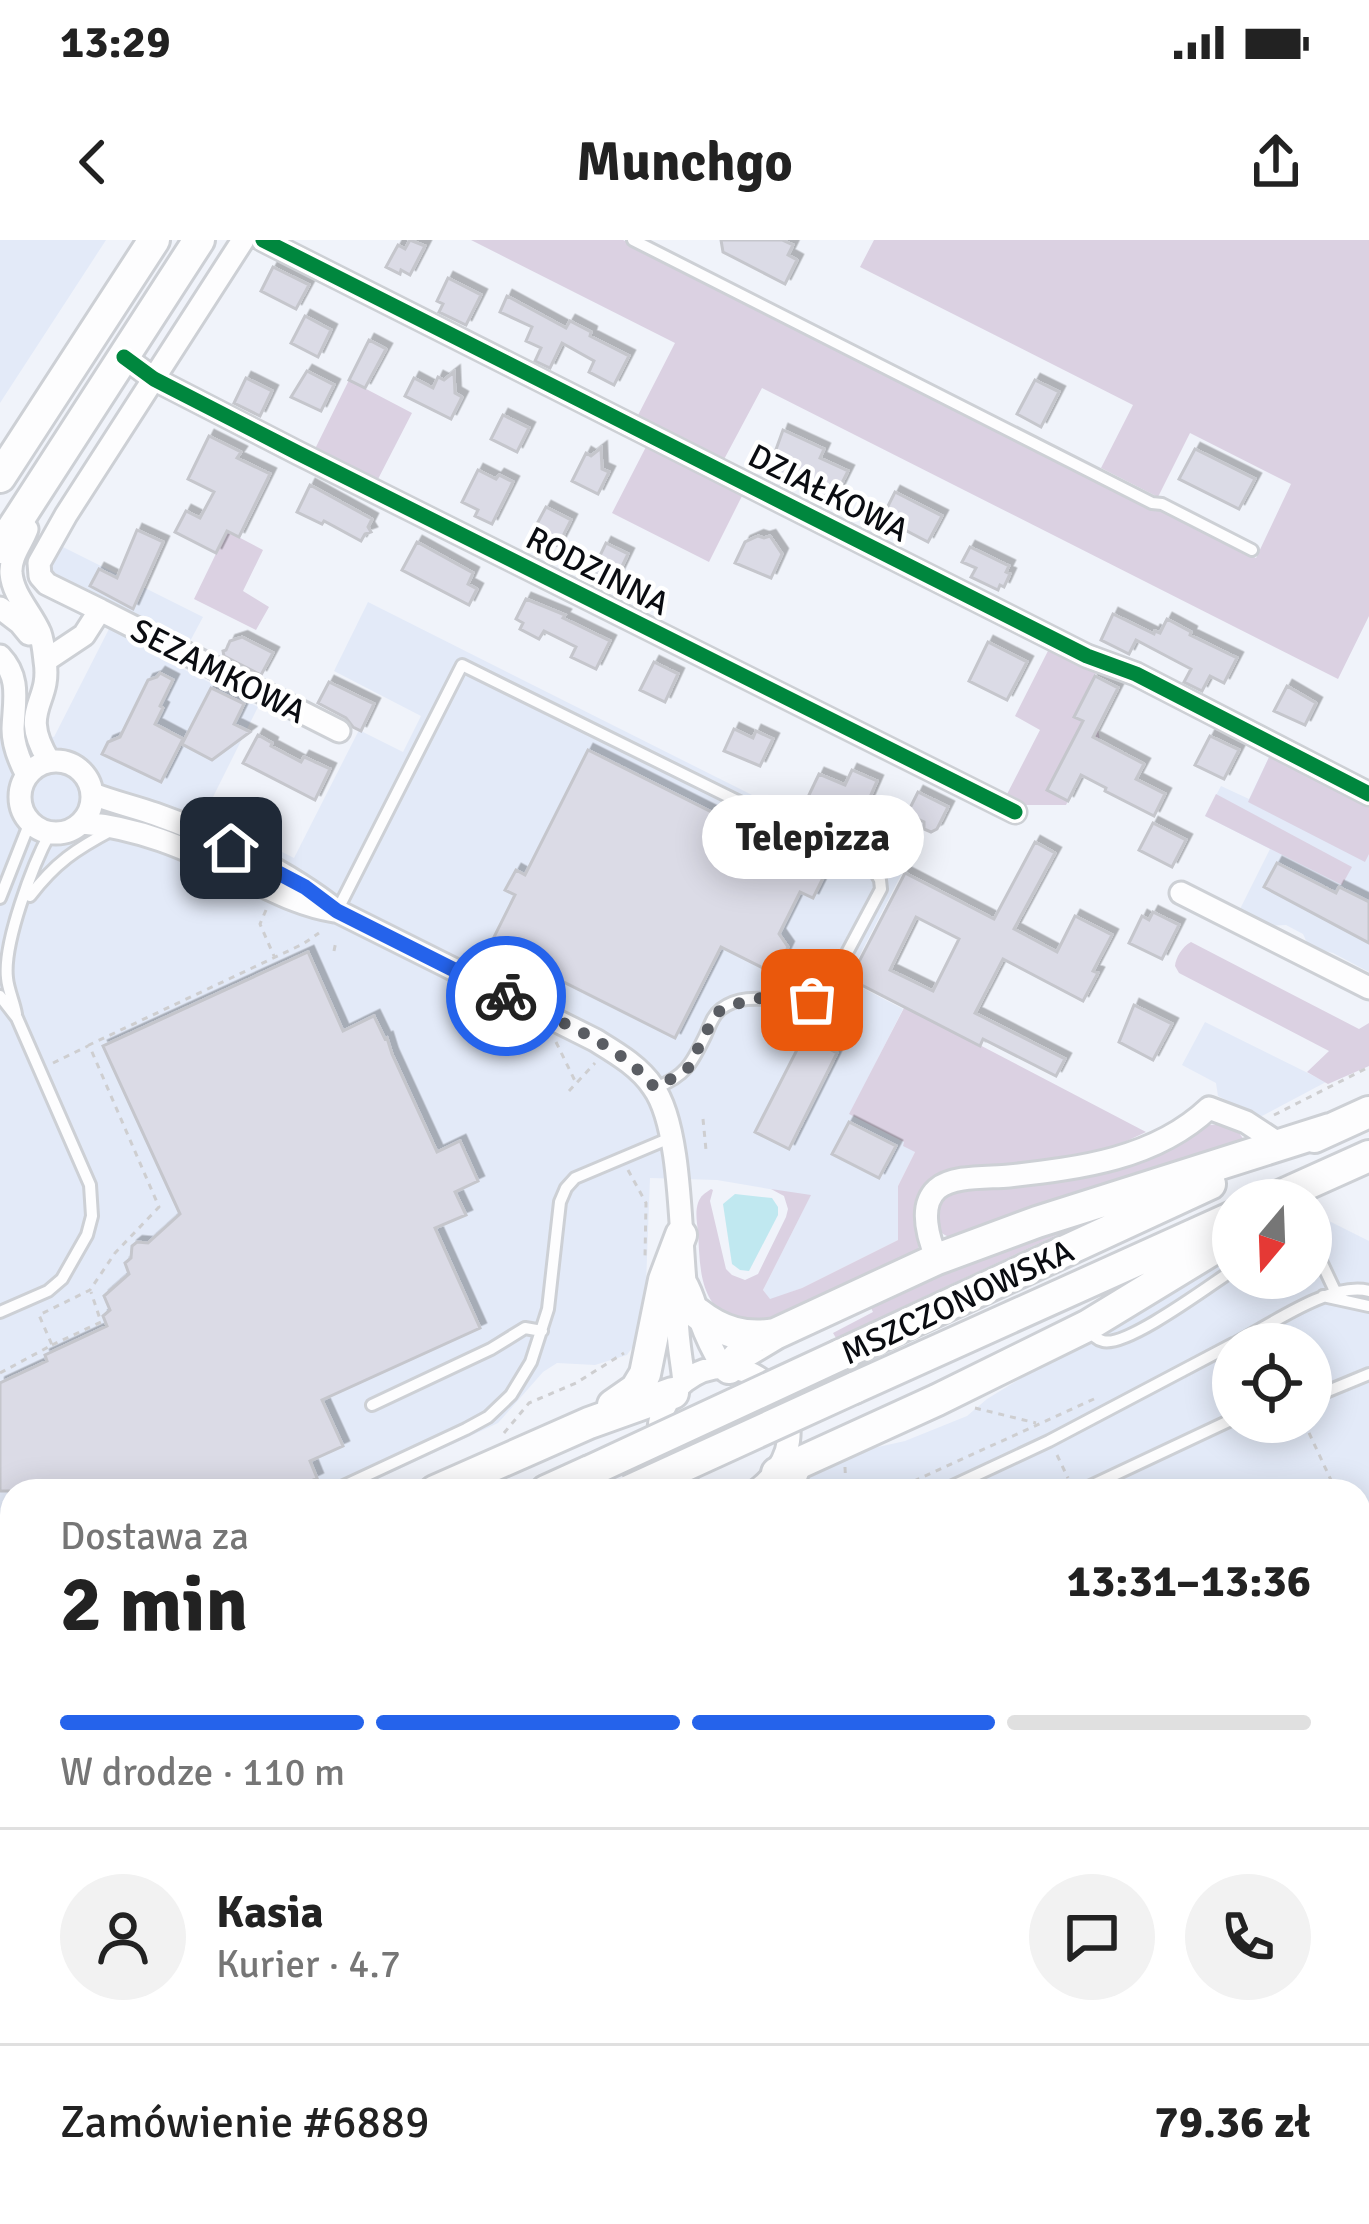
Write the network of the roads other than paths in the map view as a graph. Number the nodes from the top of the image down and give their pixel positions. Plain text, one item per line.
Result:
1 (154, 240) edge
2 (243, 240) edge
3 (263, 240) edge
4 (633, 240) edge
5 (196, 245) edge
6 (225, 267) junction
7 (124, 357) junction
8 (154, 379) junction
9 (0, 477) edge
10 (35, 493) junction
11 (0, 548) edge
12 (1252, 550) dead end
13 (0, 608) edge
14 (100, 610) junction
15 (0, 636) edge
16 (0, 656) edge
17 (45, 661) junction
18 (14, 681) junction
19 (0, 704) edge
20 (339, 731) dead end
21 (49, 761) junction
22 (27, 775) junction
23 (93, 794) junction
24 (1369, 794) edge
25 (1015, 812) dead end
26 (82, 823) junction
27 (40, 827) junction
28 (118, 827) junction
29 (1181, 893) dead end
30 (0, 898) edge
31 (20, 908) junction
32 (337, 911) junction
33 (14, 929) junction
34 (0, 958) edge
35 (1369, 988) edge
36 (0, 996) edge
37 (17, 1018) junction
38 (655, 1088) junction
39 (1369, 1112) edge
40 (1330, 1130) junction
41 (670, 1138) junction
42 (1281, 1144) junction
43 (1361, 1160) edge
44 (1318, 1179) edge
45 (1329, 1179) edge
46 (1212, 1226) edge
47 (681, 1235) junction
48 (1212, 1250) edge
49 (937, 1259) junction
50 (685, 1281) junction
51 (1212, 1284) edge
52 (1369, 1291) edge
53 (1332, 1293) edge
54 (1332, 1295) edge
55 (1319, 1299) edge
56 (1369, 1306) edge
57 (0, 1312) edge
58 (697, 1313) junction
59 (1273, 1323) edge
60 (1087, 1326) junction
61 (542, 1331) junction
62 (775, 1334) junction
63 (1212, 1355) edge
64 (726, 1368) junction
65 (1369, 1374) edge
66 (679, 1387) junction
67 (1332, 1389) edge
68 (372, 1405) dead end
69 (589, 1423) junction
70 (1212, 1429) edge
71 (358, 1479) edge
72 (462, 1479) edge
73 (572, 1479) edge
74 (655, 1479) edge
75 (679, 1479) edge
76 (776, 1479) edge
77 (787, 1479) edge
78 (967, 1479) edge
79 (1103, 1479) edge

1 - 9 main road
2 - 6 street
3 - 24 street, DZIAŁKOWA
4 - 12 lane
5 - 6 street
5 - 7 main road
6 - 8 street
7 - 8 street, RODZINNA
7 - 10 main road
8 - 14 street, SEZAMKOWA
8 - 25 street, RODZINNA
10 - 11 main road
10 - 17 street
13 - 17 street
14 - 17 street
14 - 20 street, SEZAMKOWA
15 - 18 street
16 - 18 street
17 - 21 street
18 - 19 lane
18 - 22 street
21 - 22 street
21 - 23 street
22 - 27 street
23 - 26 street
23 - 32 street
26 - 27 street
26 - 28 street
27 - 30 lane
27 - 31 lane
28 - 31 lane
28 - 32 street
29 - 35 street
31 - 33 lane
32 - 38 street
32 - 38 lane
33 - 34 lane
33 - 37 lane
36 - 37 lane
37 - 57 lane
38 - 41 street
39 - 40 main road, MSZCZONOWSKA
40 - 42 main road
40 - 73 main road, MSZCZONOWSKA, bridge
41 - 47 street
41 - 61 lane
42 - 49 main road
42 - 49 street
43 - 44 main road
43 - 45 main road
46 - 74 main road, MSZCZONOWSKA, bridge
47 - 50 street
47 - 69 main road
48 - 60 main road
49 - 62 main road
50 - 58 street
50 - 66 street
51 - 60 lane
52 - 53 lane
54 - 56 lane
55 - 59 lane
58 - 62 main road
58 - 64 street
60 - 77 main road
61 - 68 lane
61 - 71 lane
62 - 64 main road
63 - 78 lane
64 - 66 street
64 - 76 street
65 - 67 lane
66 - 69 main road
66 - 75 street
69 - 72 main road
70 - 79 lane

